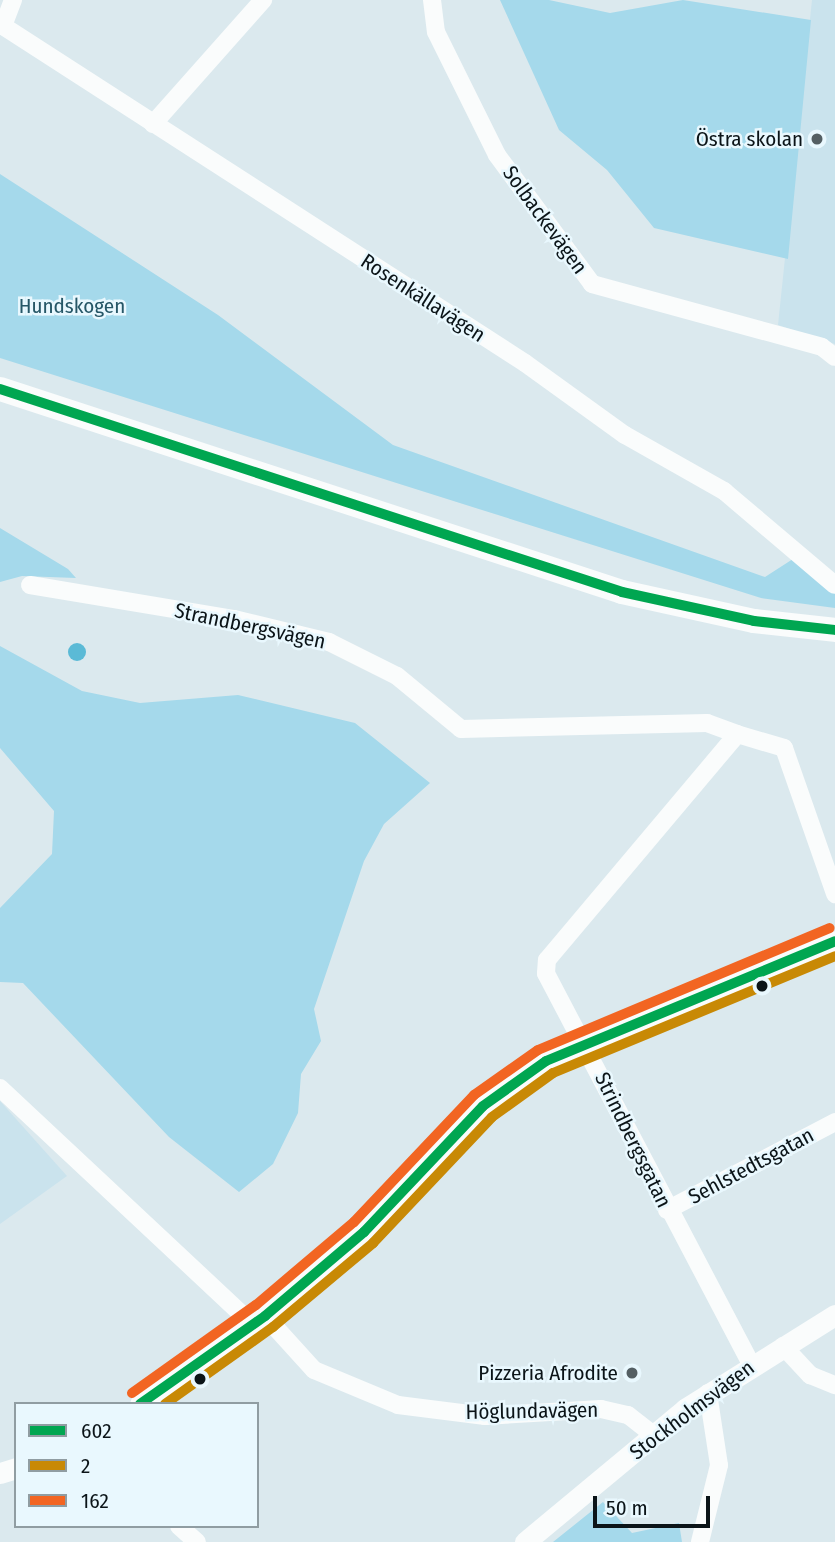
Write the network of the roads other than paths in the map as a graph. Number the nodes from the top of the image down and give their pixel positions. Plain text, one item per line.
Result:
1 (13, 0) edge
2 (263, 0) edge
3 (432, 0) edge
4 (2, 25) edge
5 (153, 124) junction
6 (835, 357) edge
7 (0, 389) edge
8 (835, 584) edge
9 (30, 585) dead end
10 (835, 630) edge
11 (737, 734) junction
12 (835, 894) edge
13 (835, 941) edge
14 (584, 1041) junction
15 (0, 1088) edge
16 (835, 1122) edge
17 (667, 1210) junction
18 (835, 1315) edge
19 (259, 1320) junction
20 (783, 1346) junction
21 (751, 1364) junction
22 (835, 1385) edge
23 (708, 1393) junction
24 (143, 1402) edge
25 (654, 1435) junction
26 (181, 1528) edge
27 (197, 1542) edge
28 (525, 1542) edge
29 (700, 1542) edge

1 - 4 street
2 - 5 street
3 - 6 street, Solbackevägen
4 - 5 street, Rosenkällavägen
5 - 8 street, Rosenkällavägen
7 - 10 main road
9 - 11 street, Strandbergsvägen
11 - 12 street
11 - 14 street, Strindbergsgatan
13 - 14 street
14 - 17 street, Strindbergsgatan
14 - 19 street
15 - 19 street, Höglundavägen
16 - 17 street, Sehlstedtsgatan
17 - 21 street, Strindbergsgatan
18 - 20 street, Stockholmsvägen
19 - 24 street
19 - 25 street, Höglundavägen
20 - 21 street, Stockholmsvägen
20 - 22 street
21 - 23 street, Stockholmsvägen
23 - 25 street, Stockholmsvägen
23 - 29 street
25 - 28 street, Stockholmsvägen
26 - 27 street

